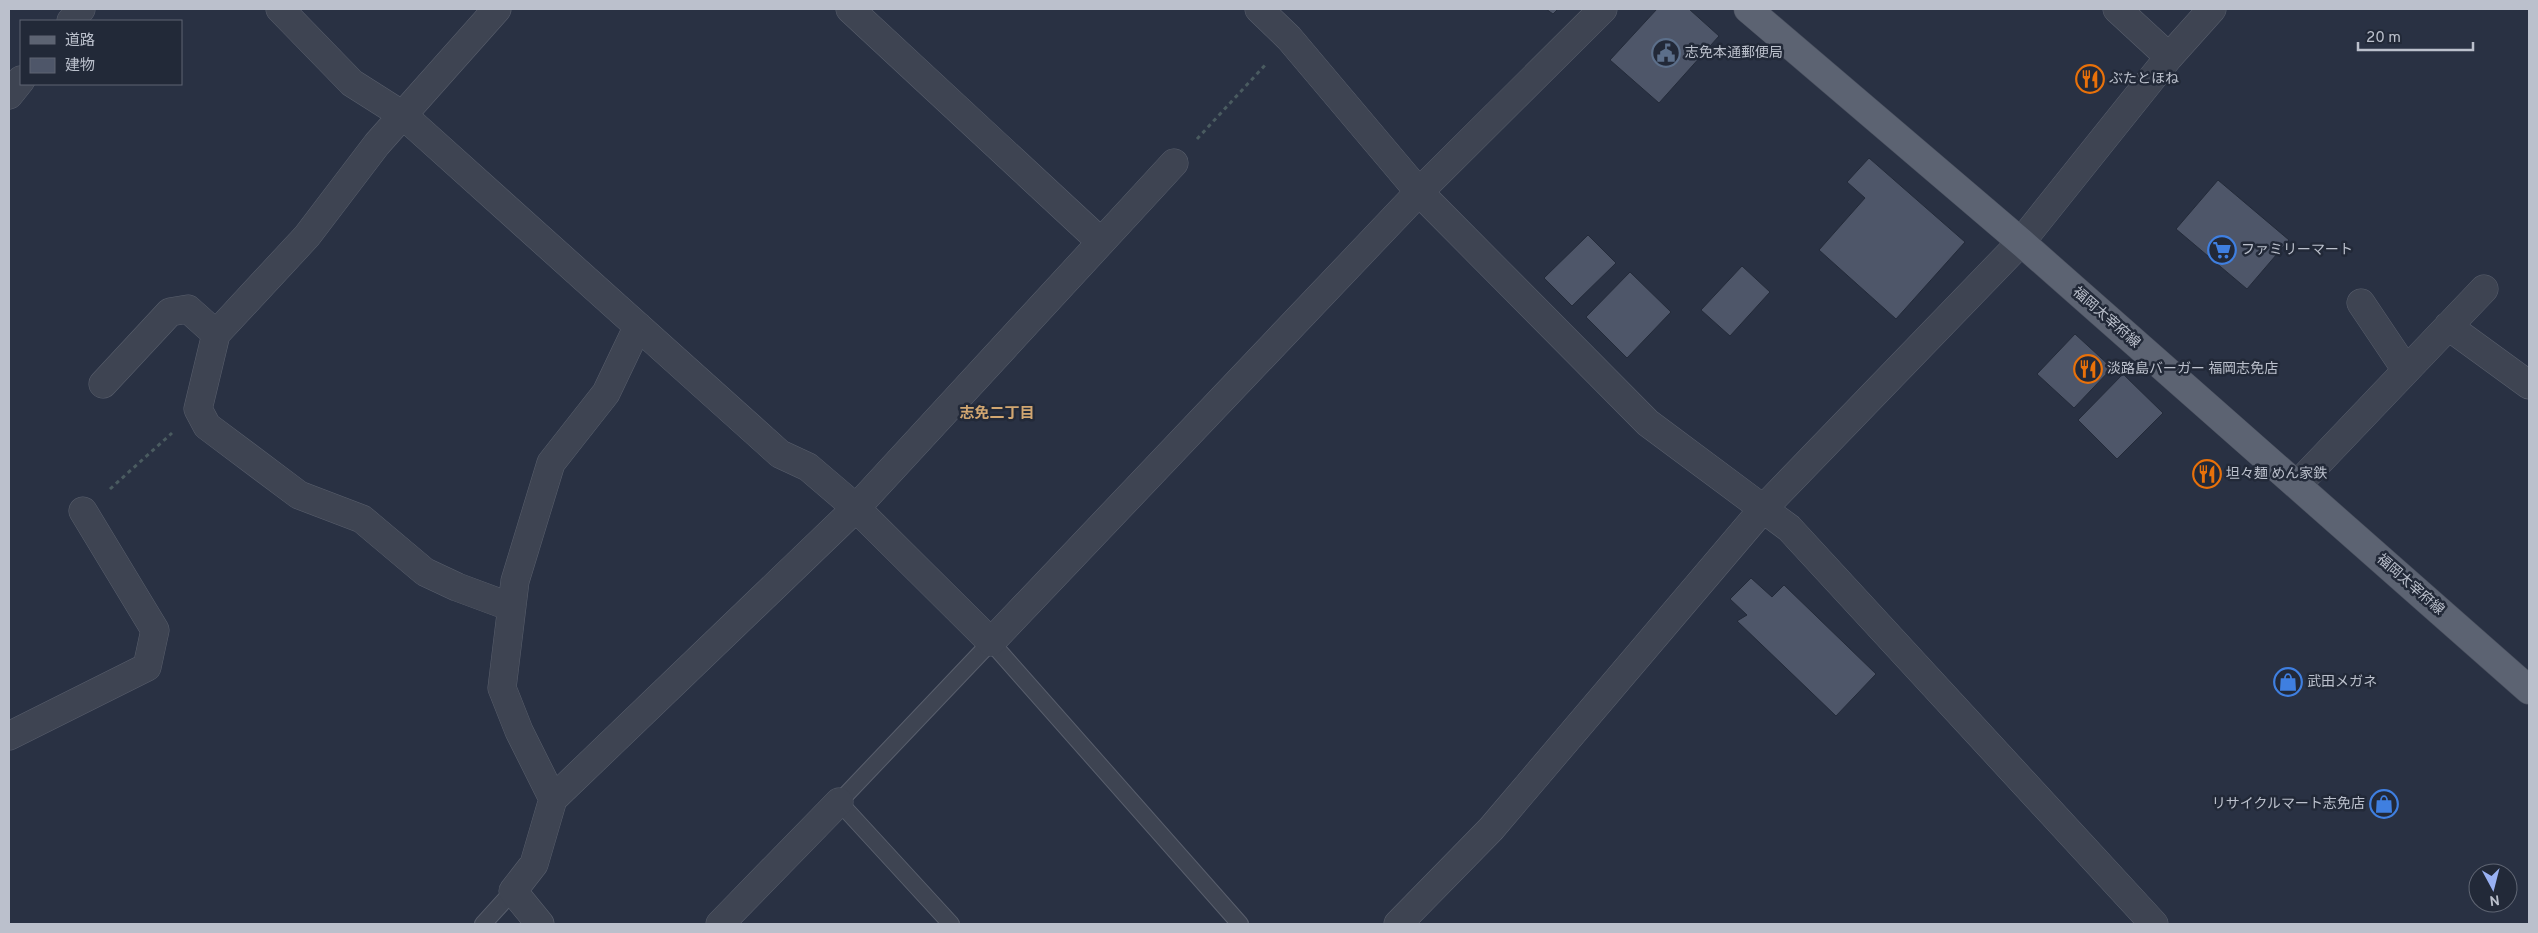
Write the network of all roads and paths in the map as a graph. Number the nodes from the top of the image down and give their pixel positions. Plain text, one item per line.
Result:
1 (81, 9) edge
2 (280, 9) edge
3 (497, 9) edge
4 (850, 9) edge
5 (1259, 9) edge
6 (1603, 9) edge
7 (1748, 9) edge
8 (2117, 9) edge
9 (2212, 9) edge
10 (72, 20) edge
11 (1289, 38) junction
12 (2169, 57) junction
13 (20, 81) edge
14 (9, 95) edge
15 (404, 116) junction
16 (1174, 163) joint
17 (1419, 192) junction
18 (1101, 242) junction
19 (2021, 242) junction
20 (2484, 288) dead end
21 (2361, 303) dead end
22 (638, 326) junction
23 (2448, 326) junction
24 (216, 334) junction
25 (2406, 370) junction
26 (103, 384) dead end
27 (2529, 385) edge
28 (198, 409) junction
29 (2297, 485) junction
30 (856, 508) junction
31 (1762, 510) junction
32 (83, 511) joint
33 (511, 607) junction
34 (992, 642) junction
35 (2529, 690) edge
36 (9, 736) edge
37 (553, 799) junction
38 (839, 802) junction
39 (513, 891) junction
40 (482, 924) edge
41 (540, 924) edge
42 (720, 924) edge
43 (951, 924) edge
44 (1240, 924) edge
45 (1398, 924) edge
46 (2154, 924) edge

1 - 10 street
2 - 15 street
3 - 15 street
4 - 18 street
5 - 11 street
6 - 17 street
7 - 19 main road, 福岡太宰府線
8 - 12 street
9 - 12 street
11 - 16 path
11 - 17 street
12 - 19 street
13 - 14 street
15 - 22 street
15 - 24 street
16 - 18 street
17 - 31 street
17 - 34 street
18 - 30 street
19 - 29 main road, 福岡太宰府線
19 - 31 street
20 - 23 street
21 - 25 street
22 - 30 street
22 - 33 street
23 - 25 street
23 - 27 street
24 - 26 street
24 - 28 street
25 - 29 street
28 - 32 path
28 - 33 street
29 - 35 main road, 福岡太宰府線
30 - 34 street
30 - 37 street
31 - 45 street
31 - 46 street
32 - 36 street
33 - 37 street
34 - 38 lane
34 - 44 lane
37 - 39 street
38 - 42 street
38 - 43 lane
39 - 40 lane
39 - 41 street

